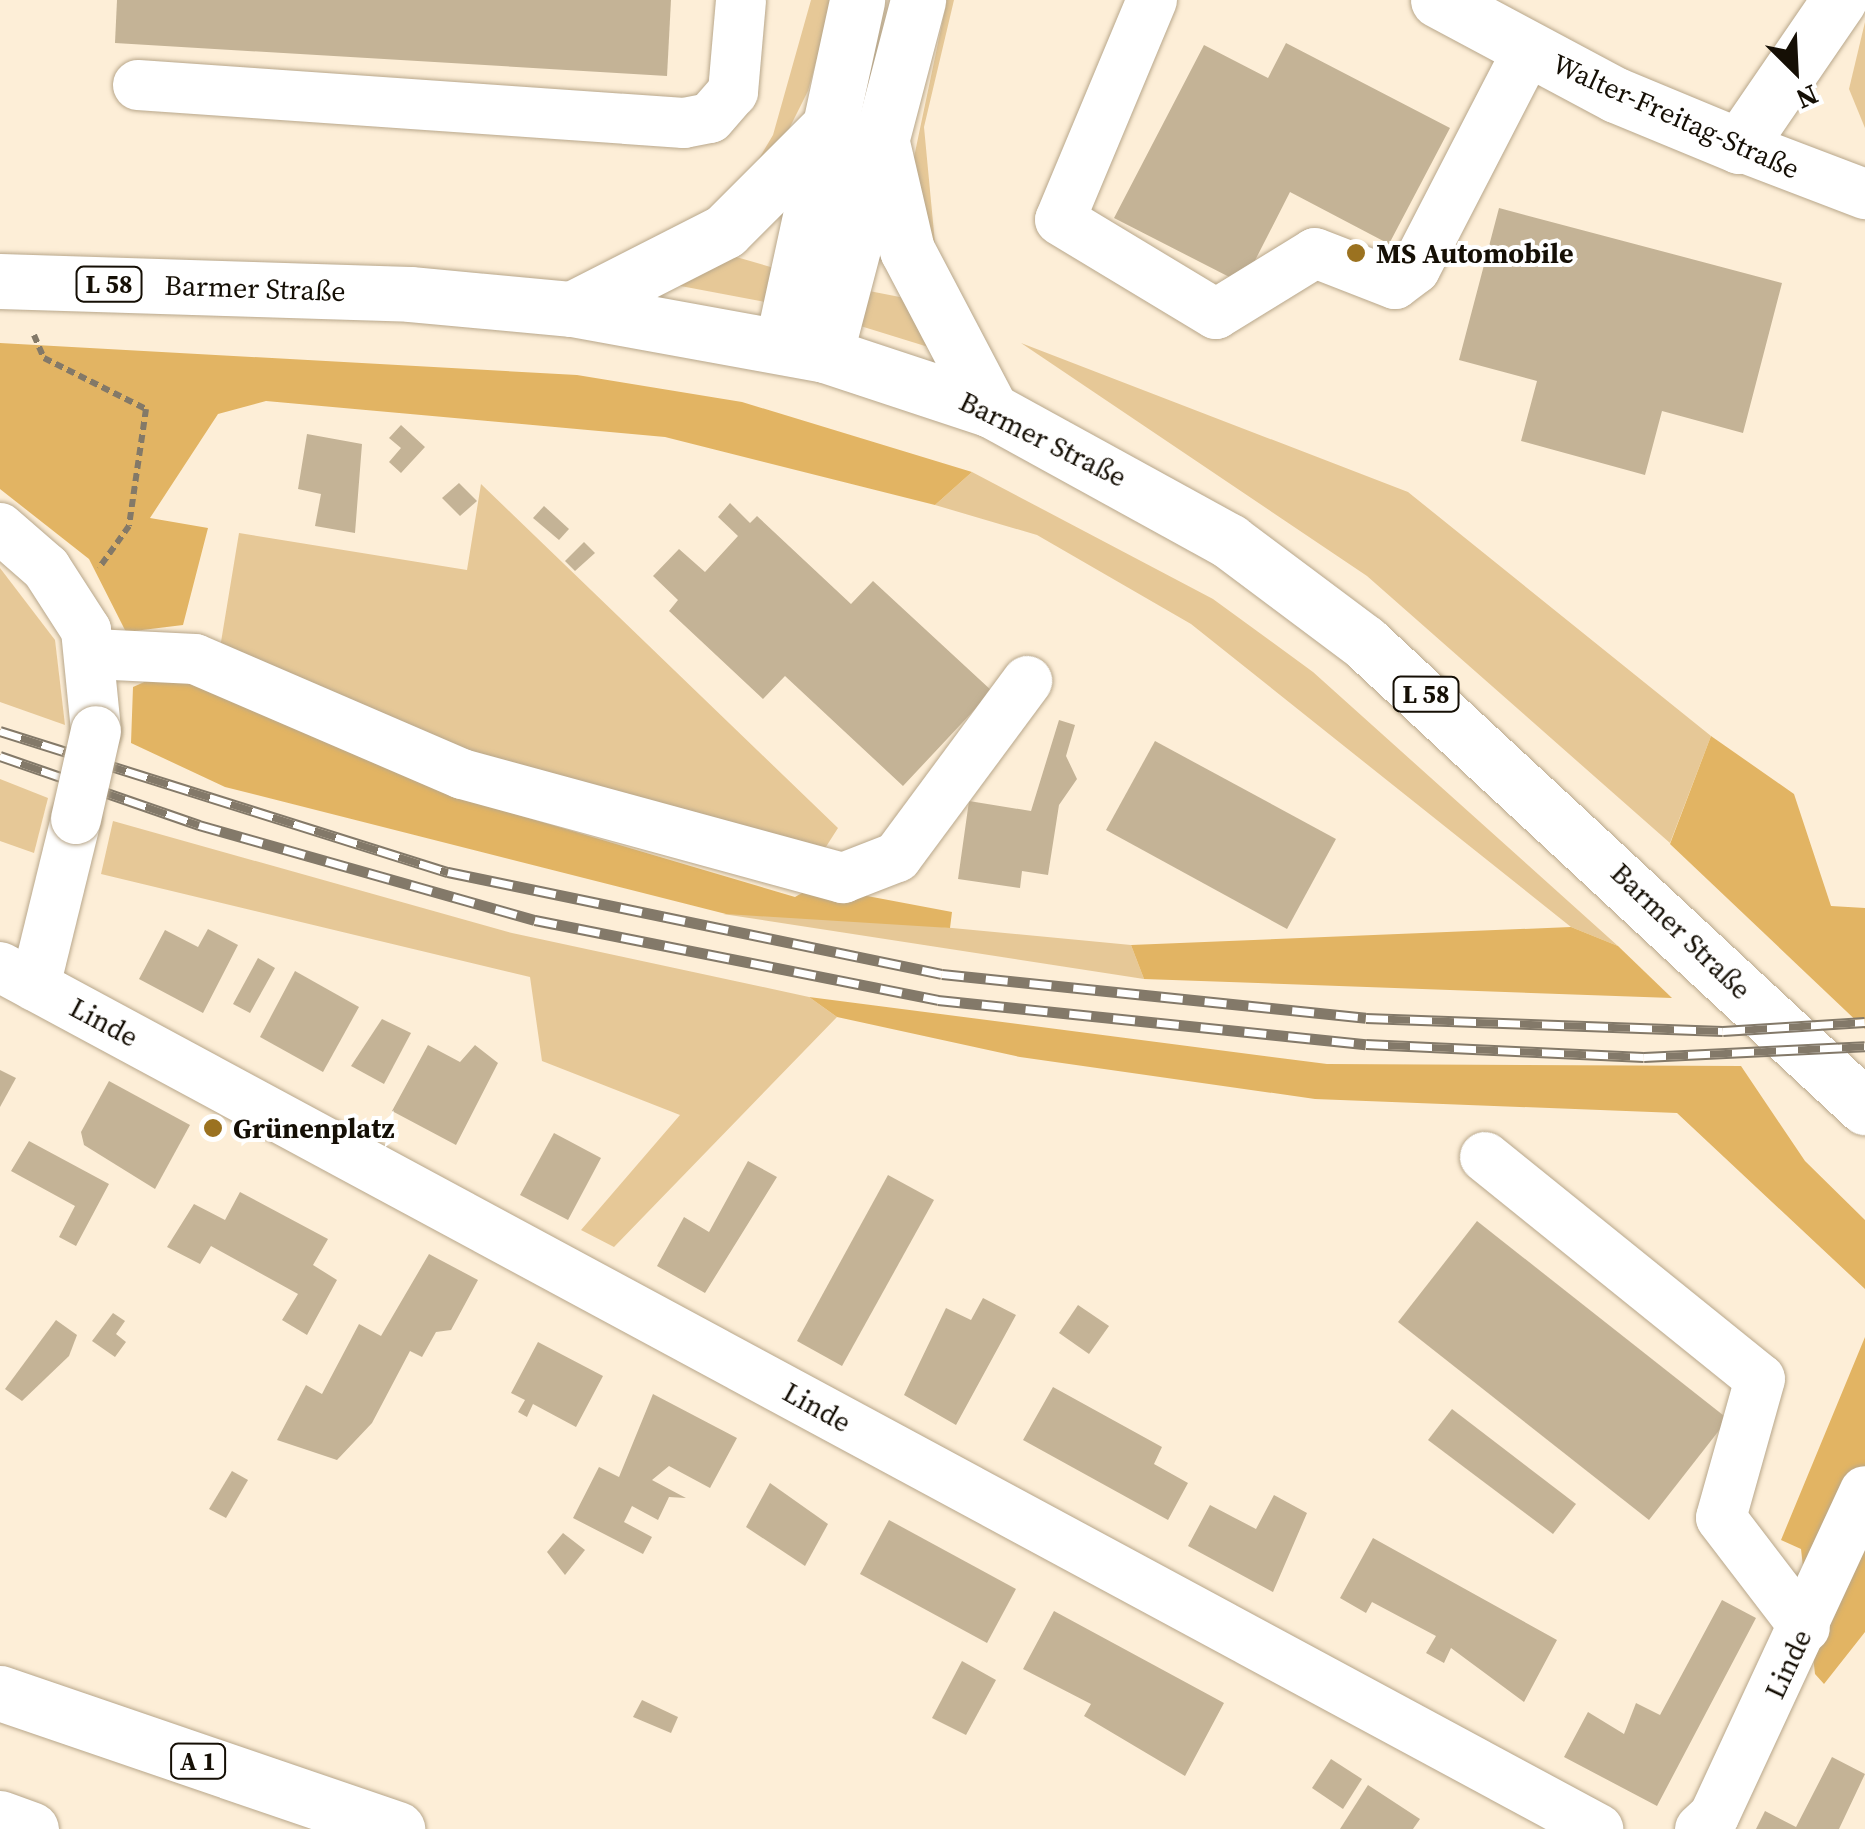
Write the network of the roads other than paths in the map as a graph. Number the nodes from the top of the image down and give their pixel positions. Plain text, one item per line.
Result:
1 (741, 0) edge
2 (857, 0) edge
3 (918, 0) edge
4 (1152, 0) edge
5 (1438, 0) edge
6 (1839, 0) edge
7 (1528, 50) junction
8 (138, 85) dead end
9 (827, 129) junction
10 (881, 134) junction
11 (1738, 146) junction
12 (1865, 194) edge
13 (0, 282) edge
14 (572, 309) junction
15 (803, 350) junction
16 (991, 410) junction
17 (0, 528) edge
18 (92, 654) junction
19 (1027, 681) dead end
20 (18, 976) edge
21 (1865, 1108) edge
22 (1484, 1157) dead end
23 (1865, 1491) edge
24 (1805, 1628) junction
25 (0, 1693) edge
26 (0, 1818) edge
27 (31, 1829) edge
28 (397, 1829) edge
29 (1598, 1829) edge
30 (1700, 1829) edge

1 - 8 street
2 - 9 main road
3 - 10 main road
4 - 7 street
5 - 7 main road, Walter-Freitag-Straße
6 - 11 main road
7 - 11 main road, Walter-Freitag-Straße
9 - 14 main road
9 - 15 main road
10 - 15 main road
10 - 16 main road
11 - 12 street, Walter-Freitag-Straße
13 - 14 main road, Barmer Straße / L 58
14 - 15 main road, Barmer Straße / L 58
15 - 16 main road, Barmer Straße / L 58
16 - 21 main road, Barmer Straße / L 58
17 - 18 street, Linde
18 - 19 street
18 - 20 street, Linde, bridge
20 - 29 street, Linde
22 - 24 street
23 - 24 street, Linde
24 - 30 street, Linde
25 - 28 main road, A 1
26 - 27 main road

